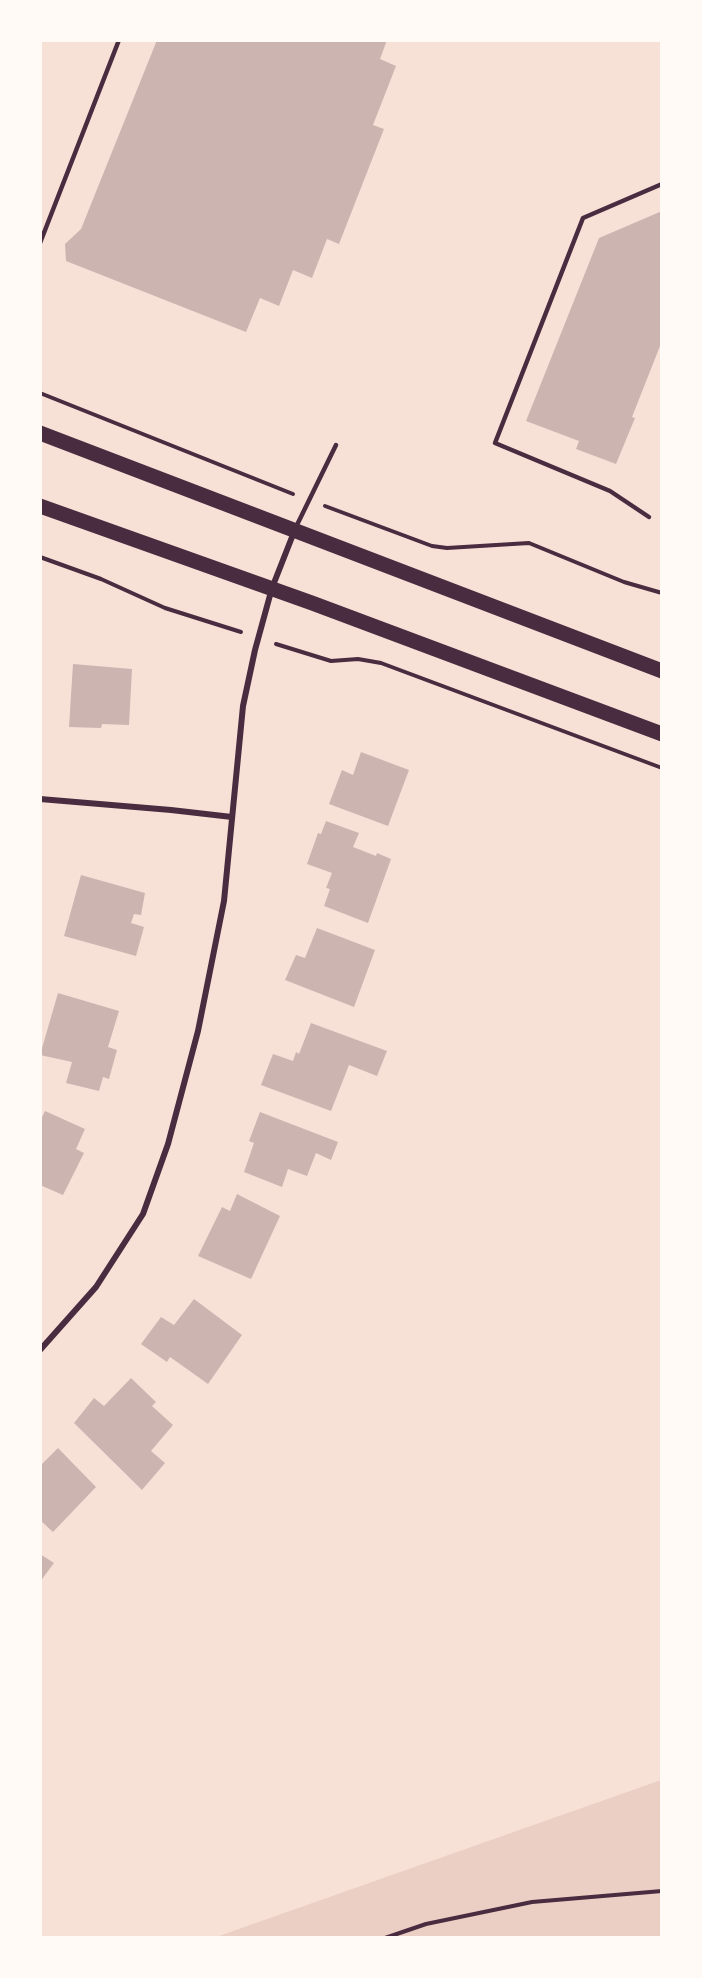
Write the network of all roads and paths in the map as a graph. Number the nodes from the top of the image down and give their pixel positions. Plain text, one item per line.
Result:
1 (119, 40) edge
2 (662, 184) edge
3 (40, 243) edge
4 (40, 393) edge
5 (40, 433) edge
6 (336, 445) dead end
7 (309, 500) junction
8 (40, 506) edge
9 (649, 517) dead end
10 (294, 531) junction
11 (40, 557) edge
12 (272, 588) junction
13 (662, 593) edge
14 (214, 623) dead end
15 (298, 652) dead end
16 (662, 671) edge
17 (662, 734) edge
18 (662, 768) edge
19 (40, 799) edge
20 (232, 818) junction
21 (40, 1350) edge
22 (662, 1891) edge
23 (385, 1938) edge

1 - 3 lane
2 - 9 lane
4 - 7 path
5 - 10 main road
6 - 7 lane
7 - 10 lane
7 - 13 path
8 - 12 main road
10 - 12 street
10 - 16 main road
11 - 14 path
12 - 17 main road
12 - 20 street
15 - 18 path
19 - 20 street
20 - 21 street
22 - 23 path

